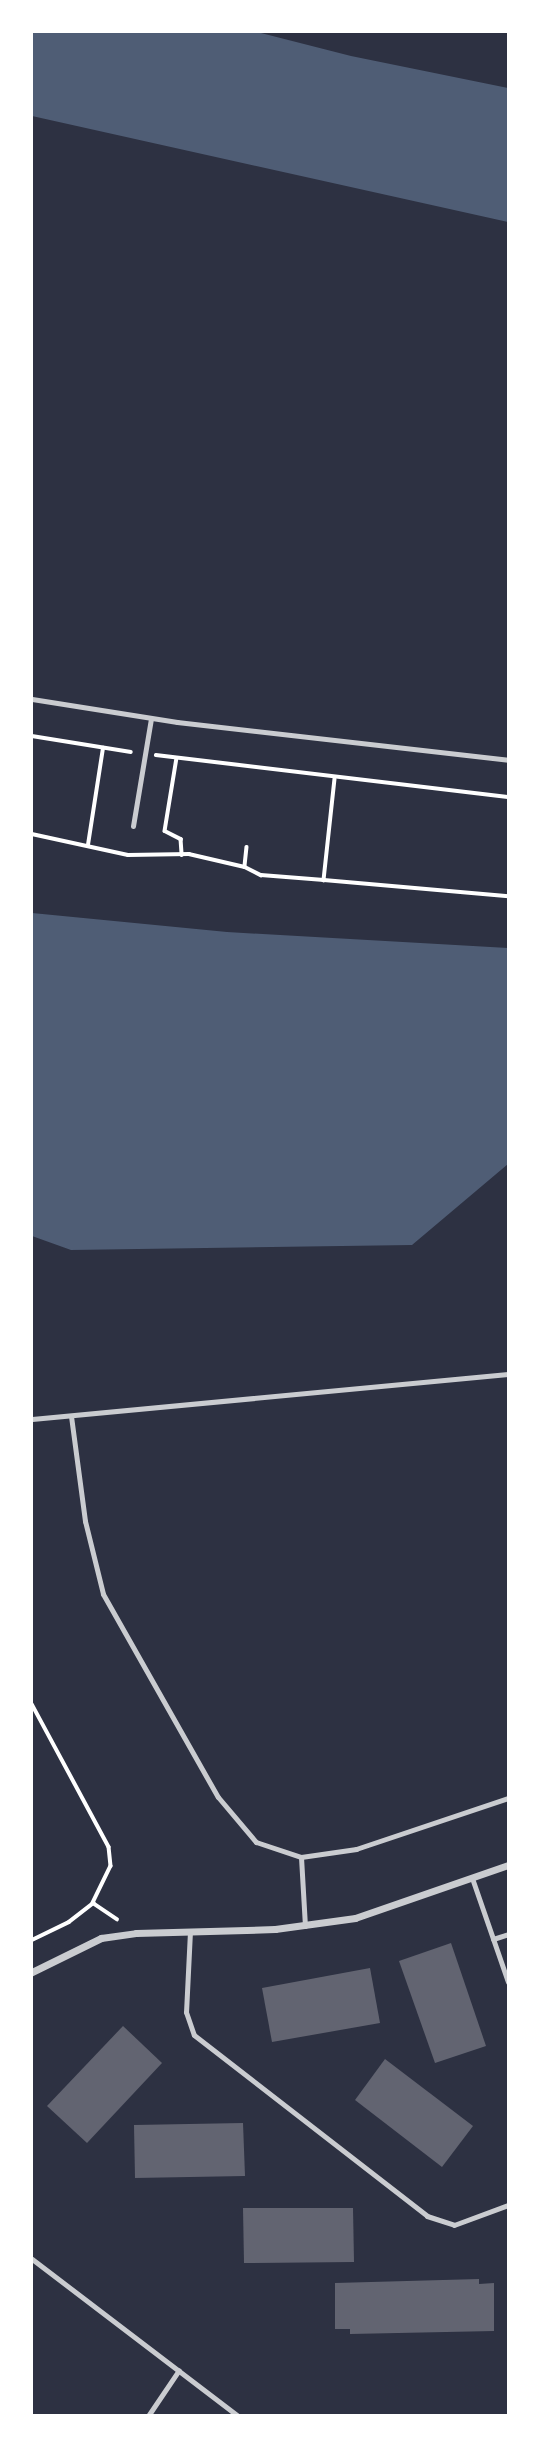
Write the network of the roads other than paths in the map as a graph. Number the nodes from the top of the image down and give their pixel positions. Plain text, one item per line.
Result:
1 (32, 699) edge
2 (151, 718) junction
3 (509, 760) edge
4 (133, 826) dead end
5 (509, 1374) edge
6 (71, 1416) junction
7 (32, 1419) edge
8 (509, 1798) edge
9 (301, 1857) junction
10 (509, 1866) edge
11 (472, 1878) junction
12 (305, 1926) junction
13 (190, 1931) junction
14 (509, 1934) edge
15 (493, 1939) junction
16 (32, 1972) edge
17 (509, 1982) edge
18 (508, 2207) edge
19 (32, 2259) edge
20 (178, 2370) junction
21 (148, 2416) edge
22 (238, 2416) edge

1 - 2 lane
2 - 3 lane
2 - 4 lane
5 - 6 lane
6 - 7 lane
6 - 9 lane
8 - 9 lane
9 - 12 lane
10 - 11 street
11 - 12 street
11 - 15 lane
12 - 13 street
13 - 16 street
13 - 18 lane
14 - 15 lane
15 - 17 lane
19 - 20 lane
20 - 21 lane
20 - 22 lane

